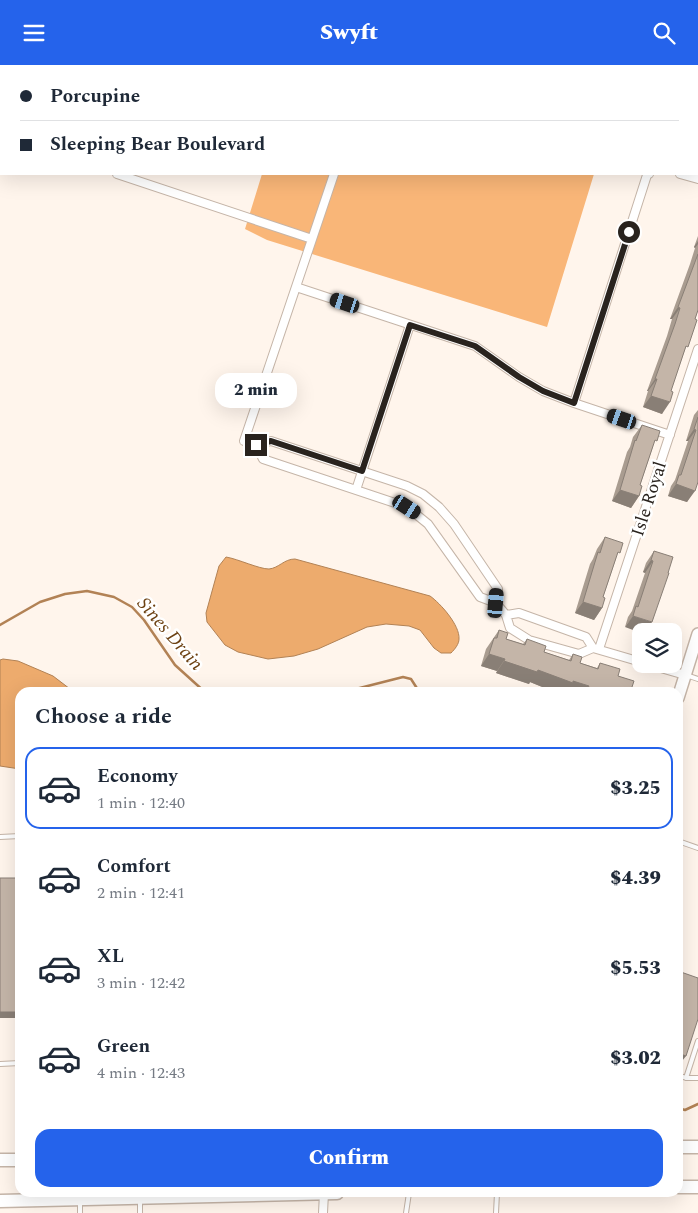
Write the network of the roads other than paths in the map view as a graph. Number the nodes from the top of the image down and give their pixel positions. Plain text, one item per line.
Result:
1 (120, 175) edge
2 (334, 175) edge
3 (647, 175) edge
4 (684, 175) edge
5 (698, 179) edge
6 (312, 239) junction
7 (296, 287) junction
8 (410, 325) junction
9 (698, 349) edge
10 (574, 403) junction
11 (670, 435) junction
12 (256, 445) junction
13 (362, 471) junction
14 (356, 490) junction
15 (496, 603) junction
16 (506, 615) junction
17 (698, 635) edge
18 (596, 649) junction
19 (632, 659) edge
20 (678, 673) edge
21 (685, 675) junction
22 (698, 679) edge
23 (681, 687) edge
24 (15, 836) edge
25 (0, 837) edge
26 (683, 843) edge
27 (698, 848) edge
28 (698, 1041) edge
29 (15, 1063) edge
30 (0, 1064) edge
31 (683, 1077) edge
32 (686, 1078) junction
33 (698, 1078) edge
34 (683, 1147) edge
35 (698, 1147) edge
36 (0, 1160) edge
37 (15, 1160) edge
38 (683, 1187) edge
39 (698, 1187) edge
40 (15, 1196) edge
41 (140, 1197) joint
42 (324, 1197) edge
43 (408, 1197) edge
44 (497, 1197) edge
45 (80, 1199) junction
46 (0, 1200) edge
47 (80, 1213) edge
48 (140, 1213) edge
49 (323, 1213) edge
50 (406, 1213) edge
51 (496, 1213) edge

1 - 6 street
2 - 6 street
3 - 10 street
4 - 5 street
6 - 7 street
7 - 8 street
7 - 12 street
8 - 10 street
8 - 13 street
9 - 11 street, Isle Royal
10 - 11 street
11 - 18 street, Isle Royal
12 - 13 street
12 - 14 street
13 - 14 street
13 - 15 street
14 - 15 street
15 - 16 street
16 - 18 street
16 - 18 street
17 - 21 main road
18 - 19 street
20 - 21 street
21 - 22 lane
21 - 23 main road
24 - 25 lane
26 - 27 lane
28 - 32 lane
29 - 30 lane
31 - 32 lane
32 - 33 lane
34 - 35 main road
36 - 37 main road
38 - 39 main road
40 - 46 main road
41 - 45 main road
41 - 48 lane
42 - 49 street
43 - 50 lane
44 - 51 lane
45 - 46 main road
45 - 47 lane

